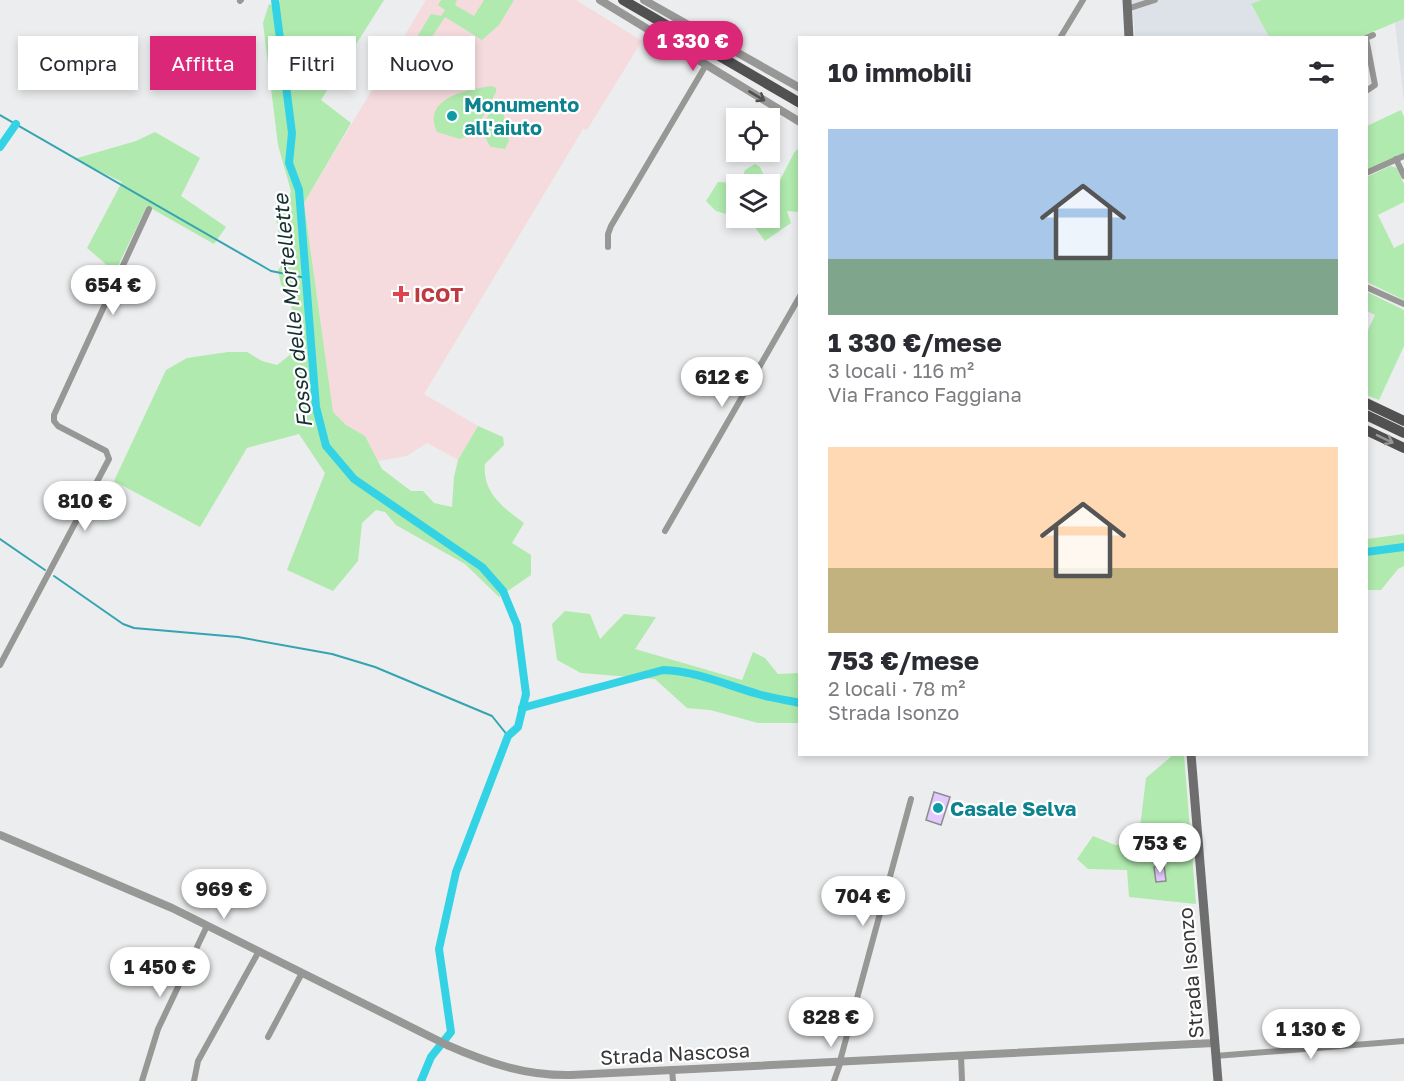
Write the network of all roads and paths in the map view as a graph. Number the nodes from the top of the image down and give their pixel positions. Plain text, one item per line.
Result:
1 (600, 0) edge
2 (622, 0) edge
3 (644, 0) edge
4 (1083, 0) edge
5 (1155, 0) edge
6 (1127, 5) edge
7 (1061, 36) edge
8 (1129, 36) edge
9 (1370, 37) edge
10 (706, 65) junction
11 (798, 87) edge
12 (1368, 91) edge
13 (798, 102) edge
14 (798, 121) edge
15 (1404, 156) edge
16 (1396, 159) junction
17 (1368, 172) edge
18 (1404, 176) edge
19 (149, 209) dead end
20 (608, 247) dead end
21 (1368, 288) edge
22 (798, 299) edge
23 (1404, 304) edge
24 (1368, 403) edge
25 (1368, 416) edge
26 (1404, 421) edge
27 (1368, 431) edge
28 (1404, 433) edge
29 (1404, 448) edge
30 (665, 531) dead end
31 (0, 665) edge
32 (1191, 756) edge
33 (910, 799) dead end
34 (0, 835) edge
35 (207, 926) junction
36 (259, 951) junction
37 (302, 973) junction
38 (268, 1037) dead end
39 (1404, 1041) edge
40 (1214, 1043) junction
41 (961, 1055) junction
42 (1215, 1056) junction
43 (840, 1061) junction
44 (672, 1069) junction
45 (142, 1081) edge
46 (194, 1081) edge
47 (674, 1081) edge
48 (834, 1081) edge
49 (962, 1081) edge
50 (1218, 1081) edge

1 - 10 street
2 - 13 main road
3 - 11 street
4 - 7 street
5 - 6 street
6 - 8 main road
9 - 12 street
10 -> 14 street
10 - 20 street
15 - 16 street
16 - 17 street
16 - 18 street
19 - 31 street
21 - 23 street
22 - 30 street
24 - 26 main road
25 - 28 main road
27 -> 29 main road
32 - 40 main road, Strada Isonzo
33 - 43 street
34 - 35 street, Strada Nascosa
35 - 36 street, Strada Nascosa
35 - 45 street
36 - 37 street, Strada Nascosa
36 - 46 street
37 - 38 street
37 - 44 street, Strada Nascosa
39 - 42 street
40 - 41 street, Strada Nascosa
40 - 42 main road, Strada Isonzo
41 - 43 street, Strada Nascosa
41 - 49 street
42 - 50 main road, Strada Isonzo
43 - 44 street, Strada Nascosa
43 - 48 street
44 - 47 street

